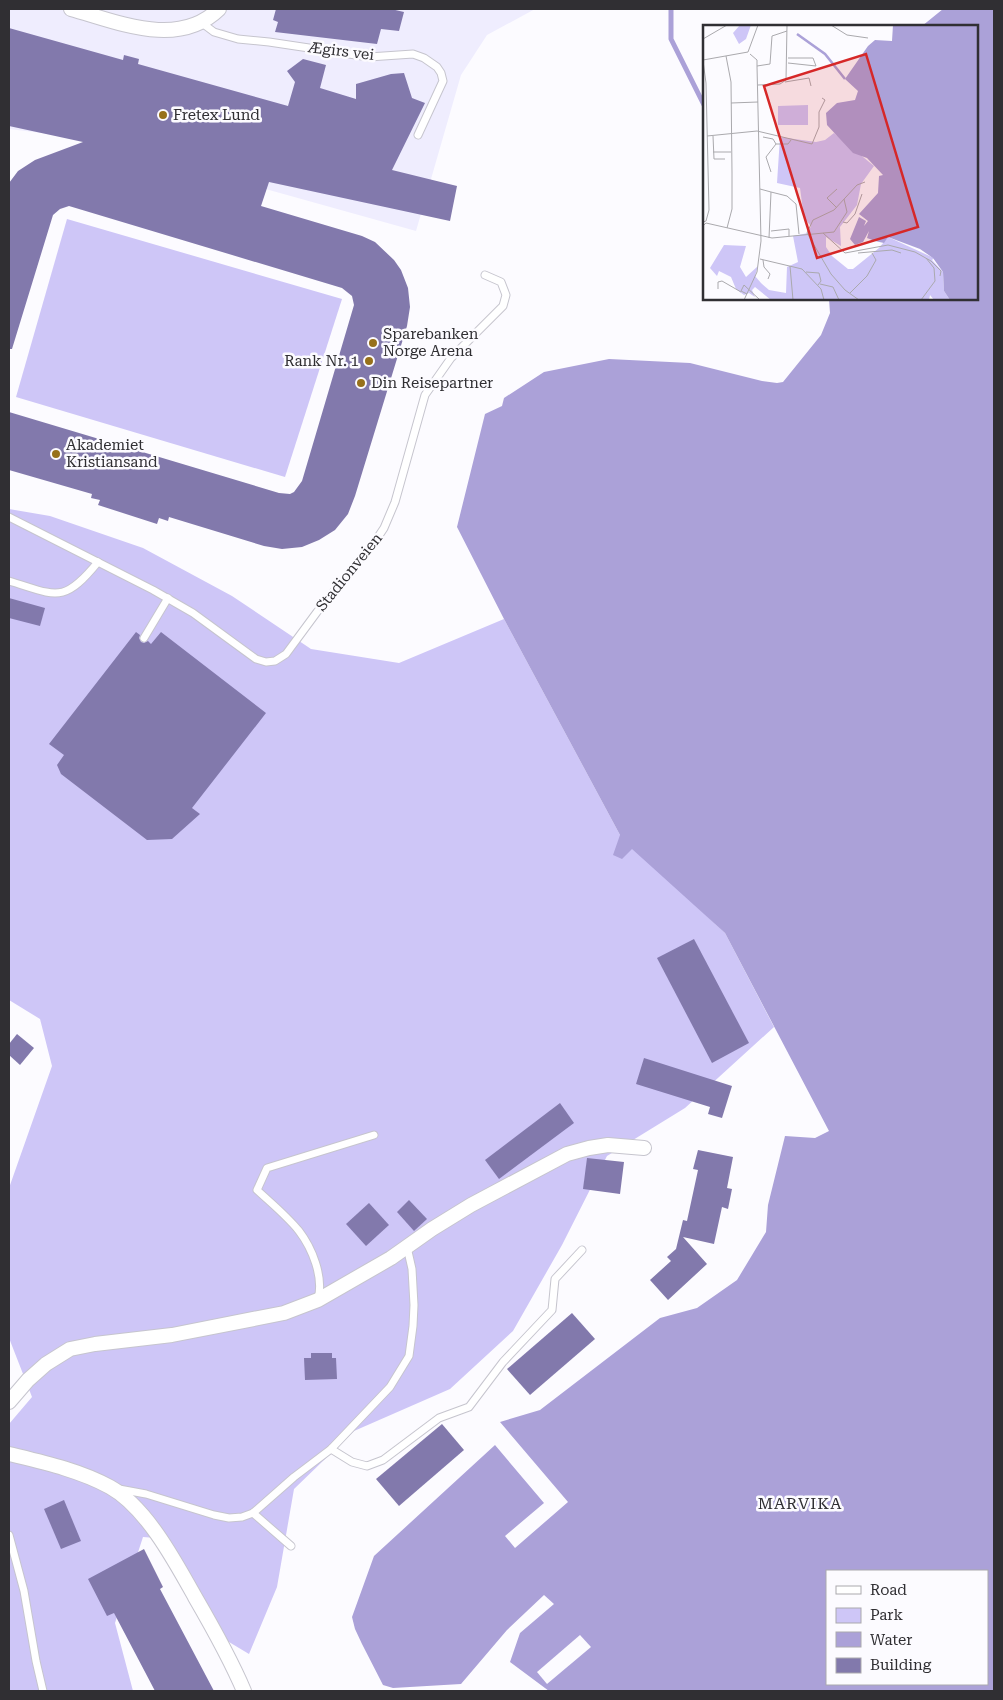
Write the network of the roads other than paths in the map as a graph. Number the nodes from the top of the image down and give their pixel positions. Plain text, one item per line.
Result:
1 (70, 9) edge
2 (219, 9) edge
3 (202, 23) junction
4 (418, 135) dead end
5 (487, 276) dead end
6 (9, 517) edge
7 (98, 562) junction
8 (9, 581) edge
9 (168, 598) junction
10 (144, 638) dead end
11 (374, 1135) dead end
12 (644, 1148) dead end
13 (407, 1248) junction
14 (582, 1250) dead end
15 (318, 1300) junction
16 (9, 1402) edge
17 (331, 1449) junction
18 (9, 1454) edge
19 (111, 1487) junction
20 (253, 1513) junction
21 (9, 1535) edge
22 (291, 1546) dead end
23 (43, 1691) edge
24 (244, 1691) edge

1 - 3 street
2 - 3 street
3 - 4 lane, Ægirs vei
5 - 9 lane, Stadionveien
6 - 7 lane, Stadionveien
7 - 8 lane
7 - 9 lane, Stadionveien
9 - 10 lane
11 - 15 lane
12 - 13 street
13 - 15 street
13 - 17 lane
14 - 17 lane
15 - 16 street
17 - 20 lane
18 - 19 street
19 - 20 lane
19 - 24 street
20 - 22 lane
21 - 23 lane

